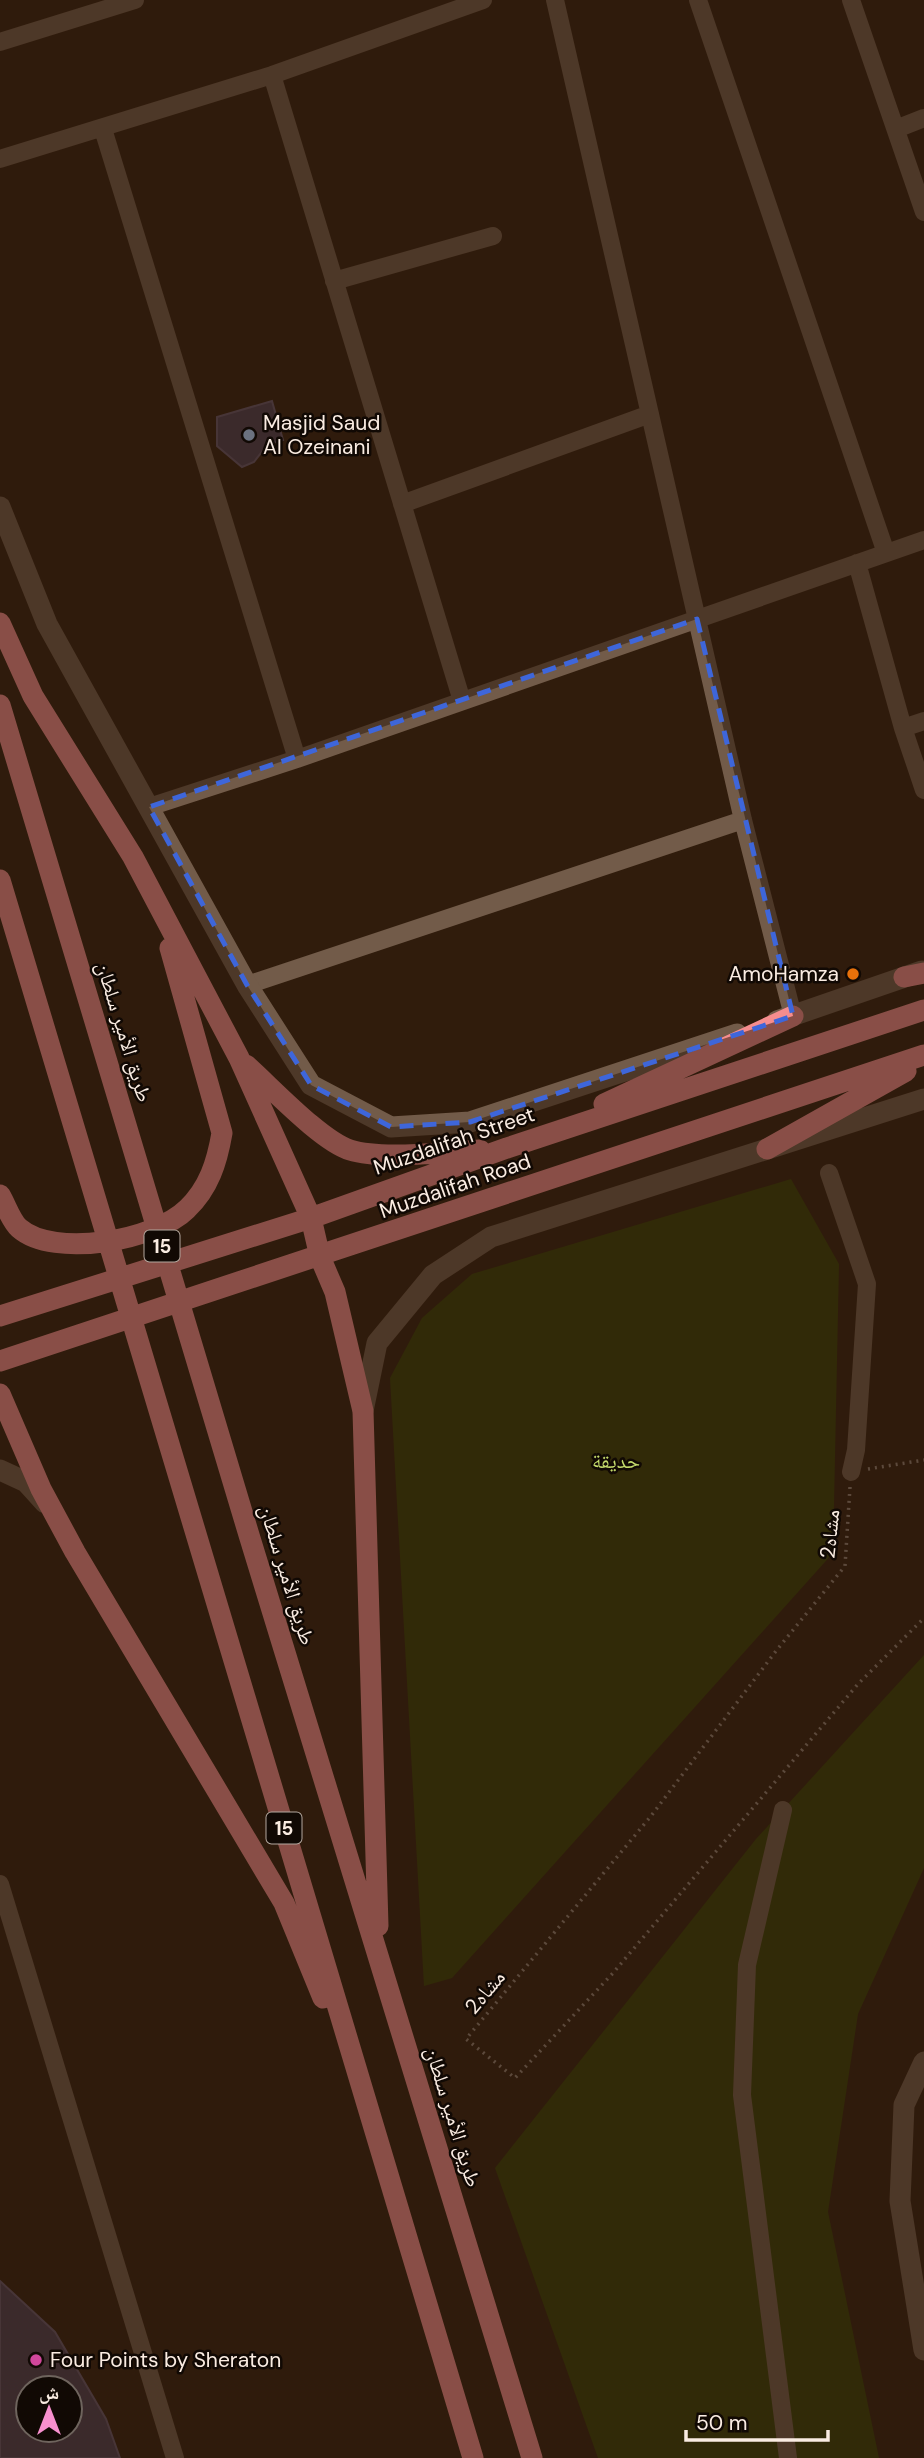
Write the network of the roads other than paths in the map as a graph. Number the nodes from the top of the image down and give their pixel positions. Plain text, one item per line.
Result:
1 (135, 0) edge
2 (483, 0) edge
3 (555, 0) edge
4 (698, 0) edge
5 (851, 0) edge
6 (0, 42) edge
7 (272, 75) junction
8 (924, 118) edge
9 (103, 129) junction
10 (896, 129) junction
11 (0, 159) edge
12 (924, 212) edge
13 (493, 236) dead end
14 (334, 281) junction
15 (650, 414) junction
16 (402, 503) junction
17 (0, 507) edge
18 (924, 540) edge
19 (886, 553) junction
20 (857, 563) junction
21 (697, 619) junction
22 (0, 623) edge
23 (462, 701) junction
24 (0, 705) edge
25 (924, 721) edge
26 (902, 728) junction
27 (297, 759) junction
28 (924, 790) edge
29 (149, 807) junction
30 (743, 820) junction
31 (0, 880) edge
32 (155, 900) junction
33 (917, 973) edge
34 (247, 985) junction
35 (924, 1010) edge
36 (793, 1016) junction
37 (924, 1055) edge
38 (239, 1059) junction
39 (924, 1061) edge
40 (924, 1099) edge
41 (507, 1148) junction
42 (767, 1149) junction
43 (829, 1173) dead end
44 (0, 1195) edge
45 (345, 1206) junction
46 (311, 1218) junction
47 (358, 1244) junction
48 (320, 1257) junction
49 (0, 1315) edge
50 (0, 1361) edge
51 (0, 1394) edge
52 (363, 1411) junction
53 (0, 1470) edge
54 (851, 1472) road end
55 (54, 1514) junction
56 (783, 1810) dead end
57 (0, 1884) edge
58 (382, 1969) junction
59 (924, 2062) edge
60 (370, 2114) junction
61 (924, 2350) edge
62 (175, 2458) edge
63 (472, 2458) edge
64 (533, 2458) edge
65 (788, 2458) edge

1 - 6 street
2 - 7 street
3 - 15 street
4 - 19 street
5 - 10 street
7 - 9 street
7 - 14 street
8 - 10 street
9 - 11 street
9 - 27 street
10 - 12 street
13 - 14 street
14 - 16 street
15 - 16 street
15 - 21 street
16 - 23 street
17 - 29 street
18 - 19 street
19 - 20 street
20 - 21 street
20 - 26 street
21 - 23 street
21 - 30 street
22 - 32 highway
23 - 27 street
24 - 58 highway, طريق الأمير سلطان / 15
25 - 26 street
26 - 28 street
27 - 29 street
29 - 34 street
30 - 34 street
30 - 36 street
31 - 60 highway, 15
32 - 38 highway
32 - 44 highway
33 - 36 street
34 - 36 street
35 - 41 highway, Muzdalifah Street
36 - 41 highway
37 - 47 highway, Muzdalifah Road
38 - 41 highway
38 - 46 highway
39 - 42 highway
40 - 42 street
41 - 45 highway, Muzdalifah Street
42 - 52 street
43 - 54 street
45 - 46 highway, Muzdalifah Street
45 - 47 highway
46 - 48 highway
46 - 49 highway, Muzdalifah Street
47 - 48 highway, Muzdalifah Road
48 - 50 highway, Muzdalifah Road
48 - 52 highway
51 - 55 highway
52 - 58 highway
53 - 55 street
55 - 60 highway
56 - 65 street
57 - 62 street
58 - 64 highway, طريق الأمير سلطان / 15
59 - 61 street
60 - 63 highway, 15

